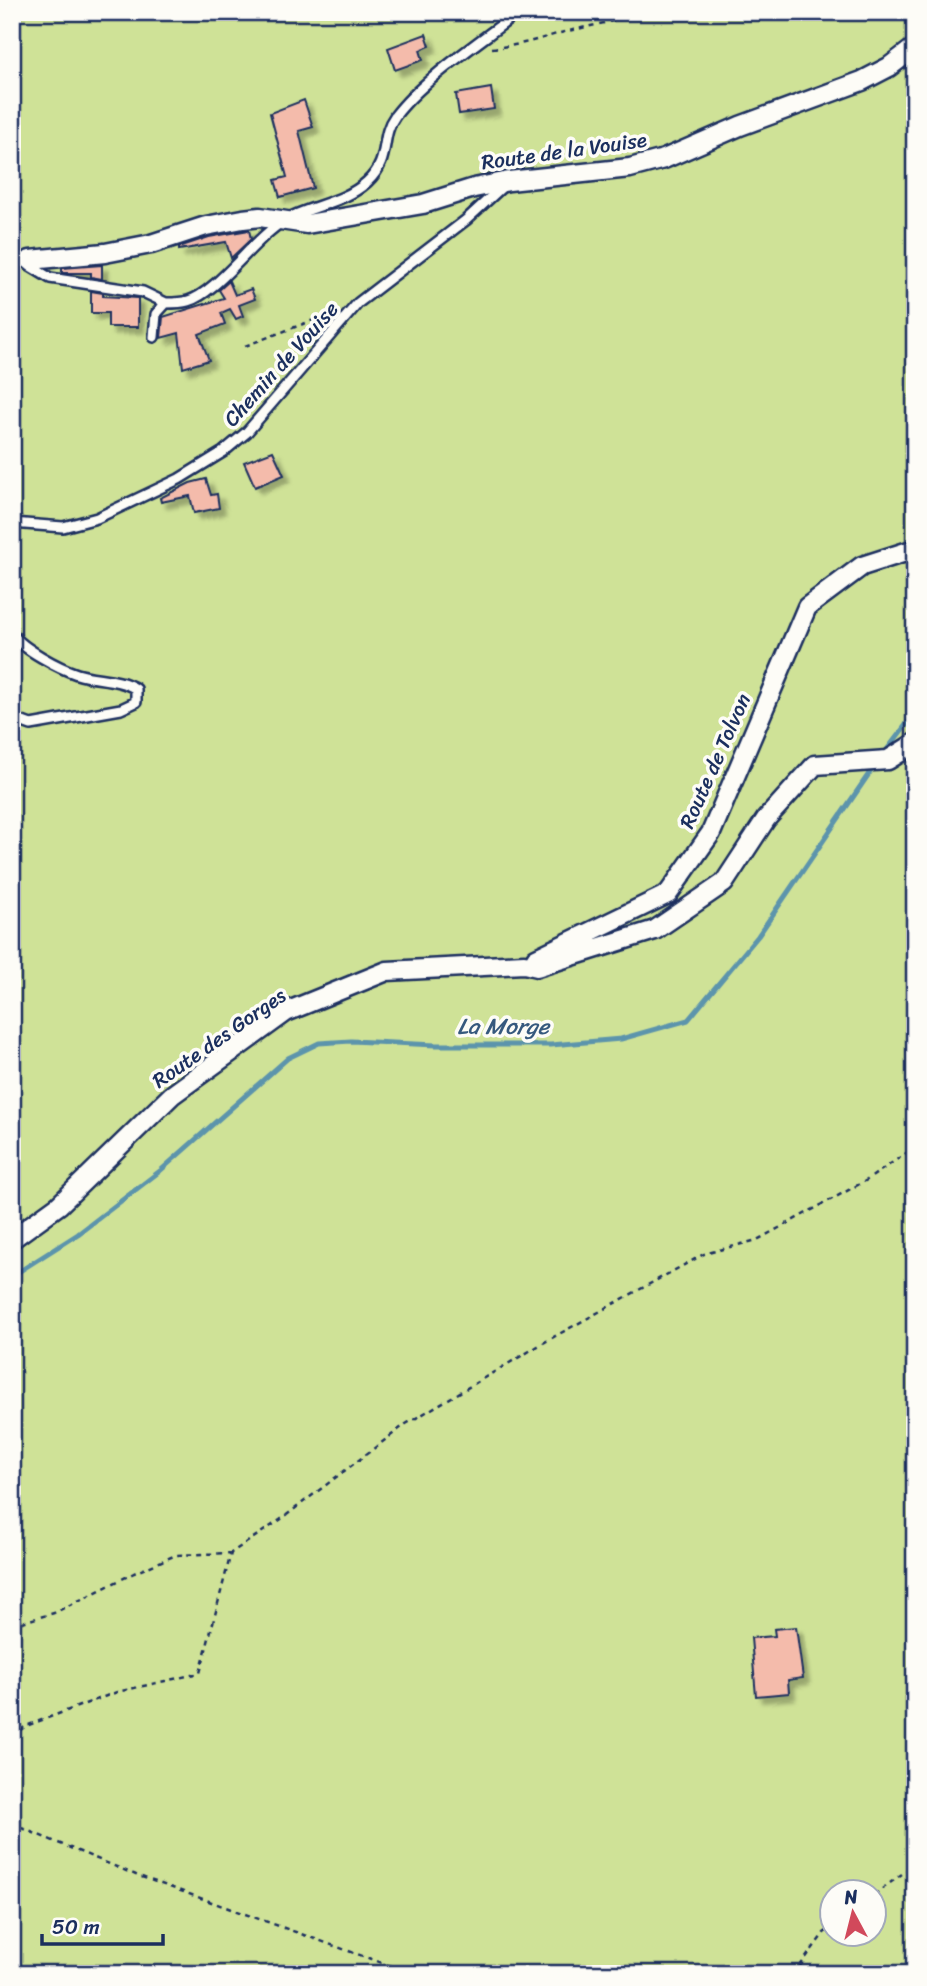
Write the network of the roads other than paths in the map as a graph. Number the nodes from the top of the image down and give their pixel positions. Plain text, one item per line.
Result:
1 (517, 13) edge
2 (915, 47) edge
3 (509, 181) junction
4 (284, 220) junction
5 (30, 260) joint
6 (166, 303) junction
7 (154, 337) dead end
8 (12, 523) edge
9 (915, 549) edge
10 (12, 634) edge
11 (12, 718) edge
12 (915, 743) edge
13 (524, 964) junction
14 (12, 1239) edge

1 - 4 lane
2 - 3 street, Route de la Vouise
3 - 4 street, Route de la Vouise
3 - 8 lane, Chemin de Vouise
4 - 5 street, Route de la Vouise
4 - 6 lane
5 - 6 lane
6 - 7 lane
9 - 13 street, Route de Tolvon
10 - 11 lane
12 - 13 street, Route des Gorges
13 - 14 street, Route des Gorges

